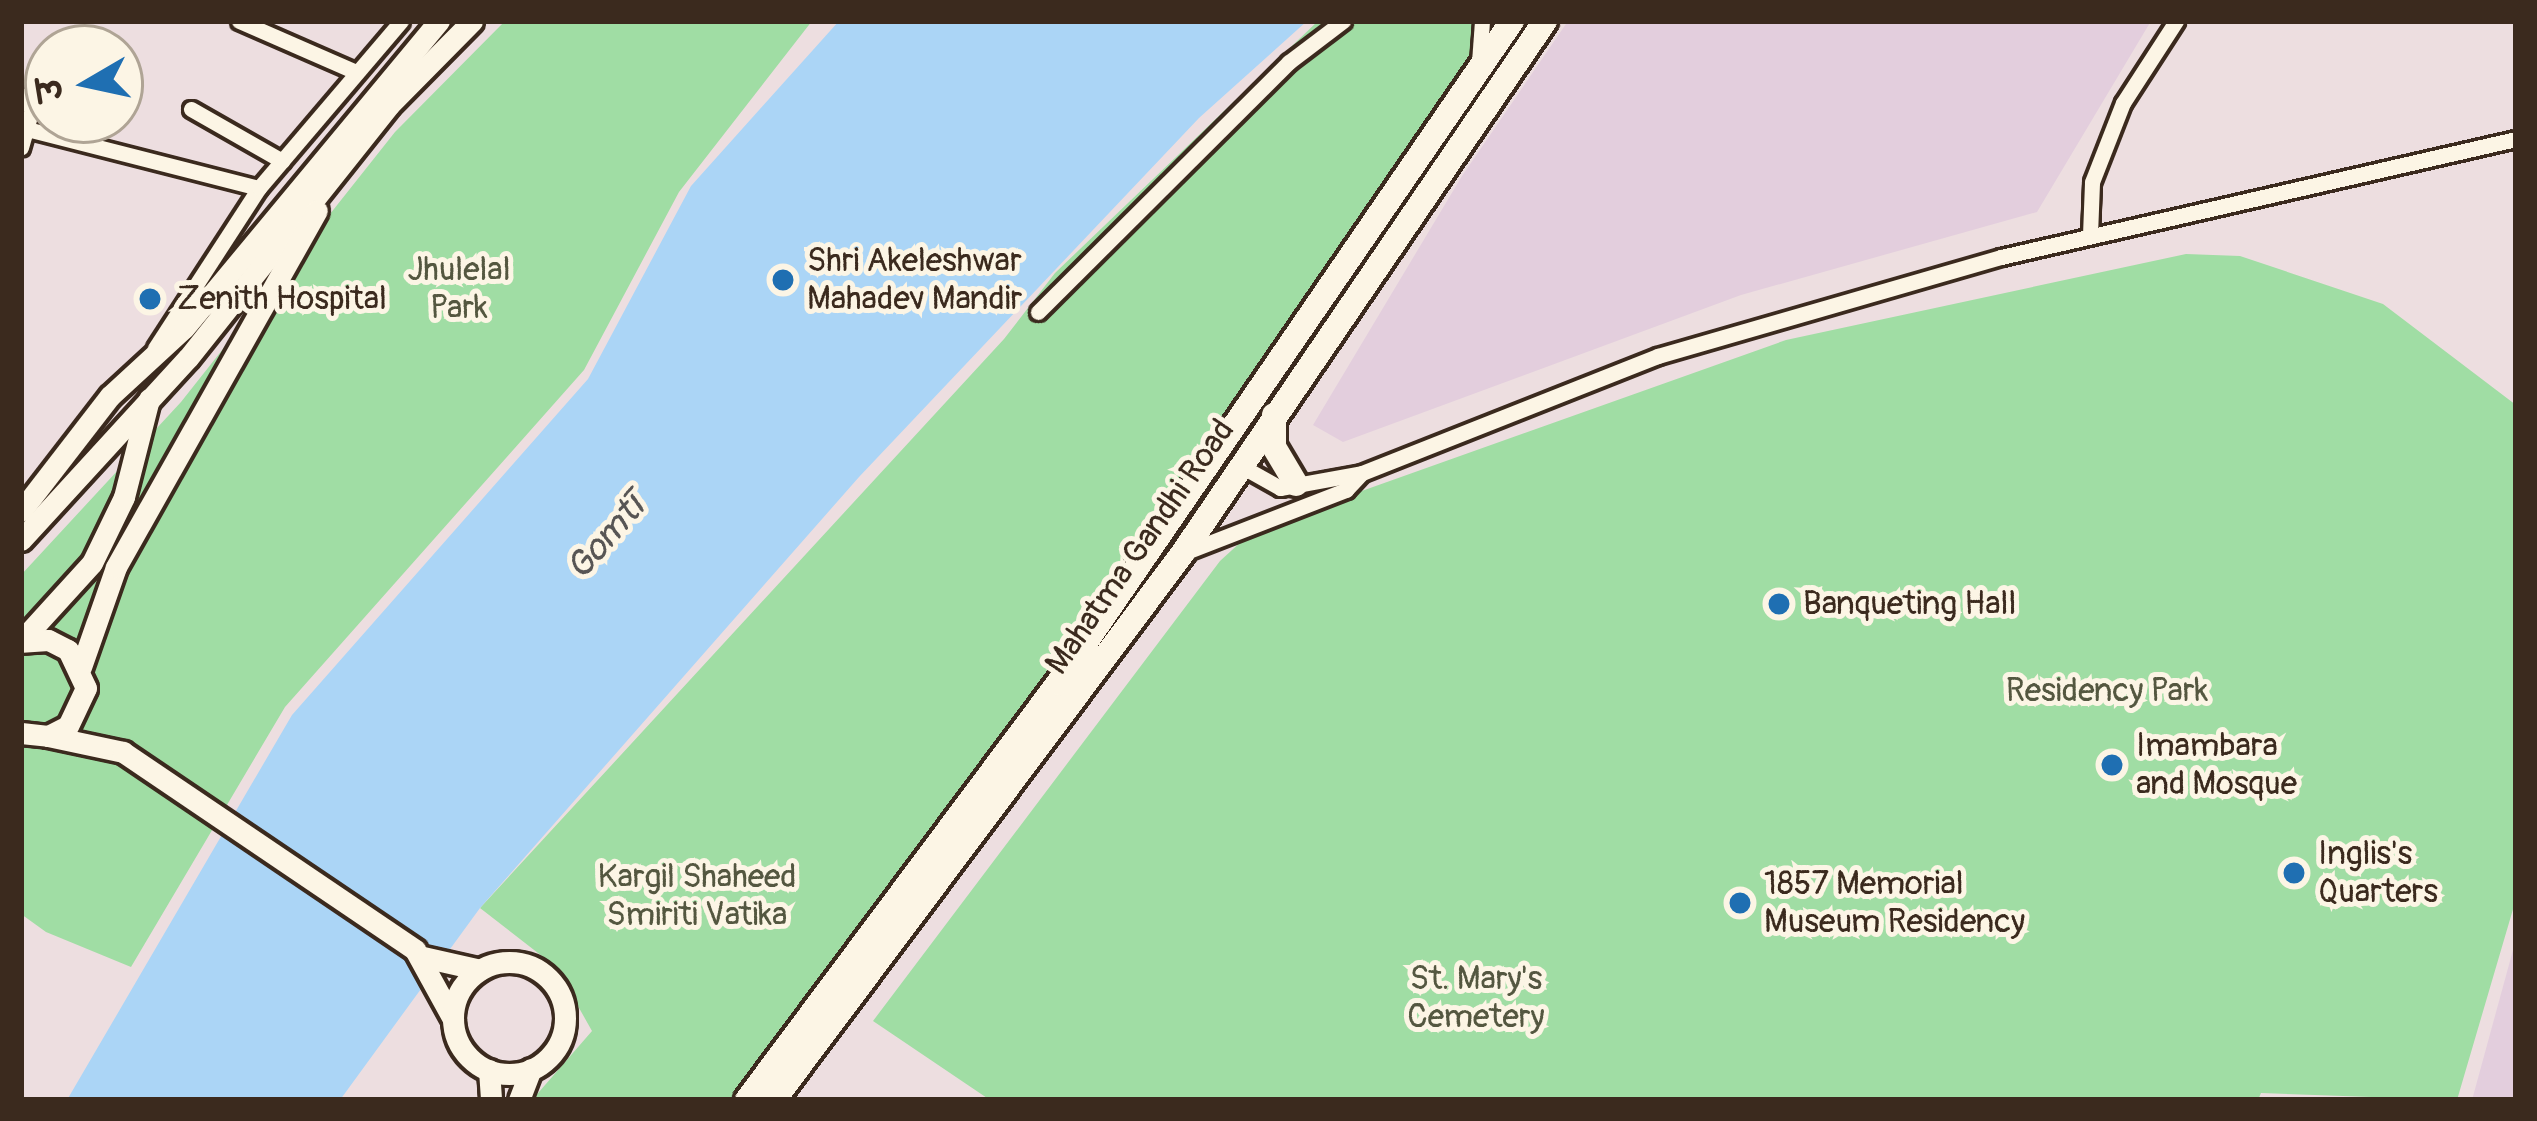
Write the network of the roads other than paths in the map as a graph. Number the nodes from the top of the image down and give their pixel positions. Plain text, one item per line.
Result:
1 (239, 21) edge
2 (401, 21) edge
3 (439, 21) edge
4 (472, 21) edge
5 (1343, 21) edge
6 (1482, 21) edge
7 (1512, 21) edge
8 (1544, 21) edge
9 (2176, 21) edge
10 (1479, 71) junction
11 (356, 72) junction
12 (191, 109) dead end
13 (2516, 139) edge
14 (89, 144) edge
15 (282, 161) junction
16 (339, 168) junction
17 (259, 188) junction
18 (2090, 236) junction
19 (1038, 311) dead end
20 (151, 356) junction
21 (149, 396) junction
22 (1274, 412) junction
23 (1241, 466) junction
24 (1362, 473) junction
25 (1296, 484) junction
26 (21, 511) edge
27 (21, 540) edge
28 (1182, 554) junction
29 (21, 642) edge
30 (84, 678) junction
31 (21, 733) edge
32 (48, 736) junction
33 (128, 755) junction
34 (423, 957) junction
35 (480, 970) junction
36 (453, 1019) junction
37 (531, 1069) junction
38 (489, 1070) junction
39 (490, 1100) edge
40 (519, 1100) edge
41 (747, 1100) edge
42 (774, 1100) edge

1 - 11 street
2 - 11 street
3 - 20 street
4 - 16 street
5 - 19 street
6 - 10 street
7 - 10 main road, Mahatma Gandhi Road
8 - 22 main road, Mahatma Gandhi Road
9 - 18 street
10 - 41 main road, Mahatma Gandhi Road
11 - 15 street
12 - 15 street
13 - 18 street
14 - 17 street
15 - 17 street
16 - 21 street
16 - 30 street
17 - 20 street
18 - 24 street
20 - 21 street
20 - 26 street
21 - 27 street
21 - 29 street
22 - 23 main road, Mahatma Gandhi Road
22 - 25 main road
23 - 25 street
23 - 28 main road, Mahatma Gandhi Road
24 - 25 street
24 - 28 street
28 - 42 main road, Mahatma Gandhi Road
29 - 30 street
30 - 32 street
30 - 33 street
31 - 32 street
32 - 33 street
33 - 34 street
34 - 35 street
34 - 36 street
35 - 36 street
35 - 37 street
36 - 38 street
37 - 38 street
37 - 40 street
38 - 39 street

